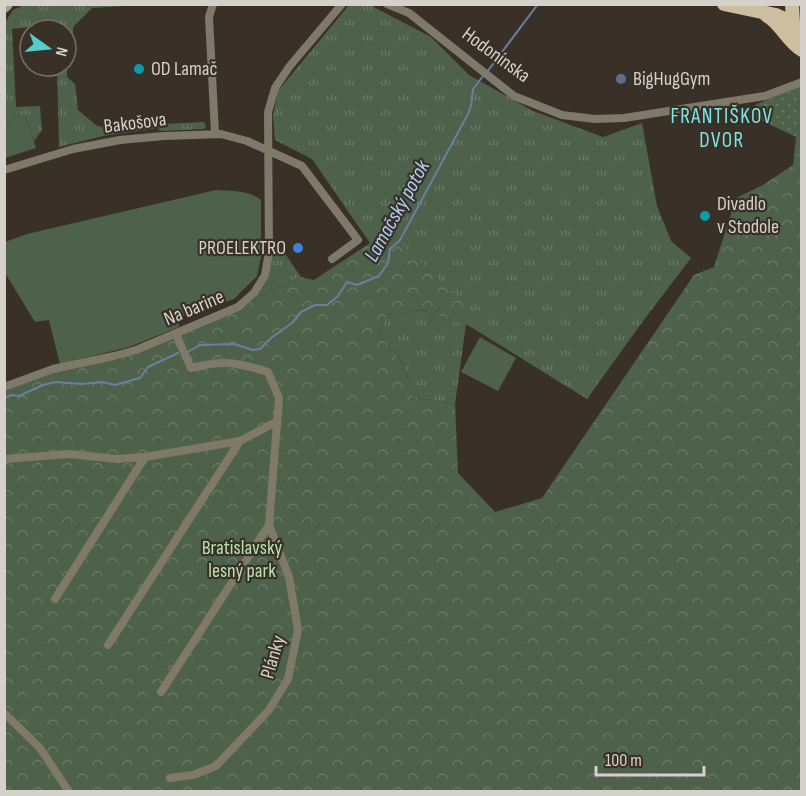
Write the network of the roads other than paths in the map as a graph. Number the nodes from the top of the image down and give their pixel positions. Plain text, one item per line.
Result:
1 (213, 4) edge
2 (342, 4) edge
3 (387, 4) edge
4 (724, 4) edge
5 (792, 4) edge
6 (762, 12) junction
7 (793, 23) junction
8 (801, 37) edge
9 (801, 50) edge
10 (801, 82) edge
11 (215, 133) junction
12 (269, 152) junction
13 (4, 170) edge
14 (332, 259) dead end
15 (176, 334) junction
16 (4, 387) edge
17 (276, 422) junction
18 (240, 441) junction
19 (146, 457) junction
20 (4, 459) edge
21 (269, 525) junction
22 (55, 599) dead end
23 (108, 645) dead end
24 (161, 692) dead end
25 (4, 713) edge
26 (170, 778) dead end
27 (69, 792) edge

1 - 11 street
2 - 12 street, Na barine
3 - 10 street, Hodonínska
4 - 6 main road
5 - 7 main road
6 - 7 main road
6 - 9 main road
7 - 8 main road
11 - 12 street, Bakošova
11 - 13 street, Bakošova
12 - 14 street, Bakošova
12 - 15 street, Na barine
15 - 16 street, Na barine
15 - 17 street, Plánky
17 - 18 street
17 - 21 street, Plánky
18 - 19 street
18 - 23 street
19 - 20 street
19 - 22 street
21 - 24 street, Plánky
21 - 26 street, Plánky
25 - 27 street

